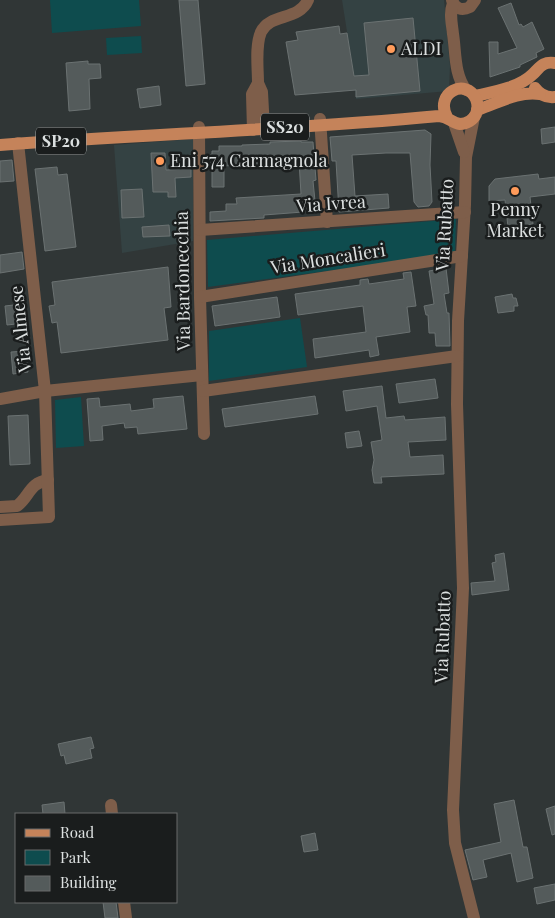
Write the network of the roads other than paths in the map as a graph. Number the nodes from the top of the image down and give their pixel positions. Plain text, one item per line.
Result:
1 (308, 0) edge
2 (476, 0) edge
3 (456, 4) edge
4 (455, 62) junction
5 (554, 62) edge
6 (534, 74) junction
7 (452, 91) junction
8 (470, 93) junction
9 (540, 94) junction
10 (555, 97) edge
11 (444, 101) junction
12 (476, 114) junction
13 (450, 120) junction
14 (320, 122) junction
15 (258, 126) junction
16 (199, 130) junction
17 (122, 136) joint
18 (18, 144) junction
19 (0, 145) edge
20 (466, 157) junction
21 (465, 212) junction
22 (327, 222) junction
23 (200, 230) junction
24 (462, 256) junction
25 (200, 297) junction
26 (457, 356) junction
27 (202, 375) junction
28 (45, 391) junction
29 (202, 391) junction
30 (0, 399) edge
31 (204, 434) dead end
32 (48, 480) junction
33 (0, 507) edge
34 (0, 520) edge
35 (124, 903) edge
36 (126, 918) edge
37 (474, 918) edge

1 - 15 street
2 - 3 street
3 - 4 street
4 - 7 street
4 - 8 street
5 - 6 main road
6 - 8 main road
6 - 9 main road
7 - 8 main road
7 - 11 main road, SS20
8 - 12 main road
9 - 10 main road
9 - 12 main road, SS20
11 - 13 main road
11 - 14 main road, SS20
12 - 13 main road, SS20
12 - 20 street
13 - 14 main road, SS20
13 - 20 street
14 - 15 main road, SS20
14 - 22 street
15 - 16 main road, SS20
16 - 17 main road, SS20
16 - 23 street, Via Bardonecchia
17 - 18 main road, SP20
18 - 19 main road, SP20
18 - 28 street, Via Almese
20 - 21 street, Via Rubatto
21 - 22 street, Via Ivrea
21 - 24 street, Via Rubatto
22 - 23 street, Via Ivrea
23 - 25 street, Via Bardonecchia
24 - 25 street, Via Moncalieri
24 - 26 street, Via Rubatto
25 - 27 street, Via Bardonecchia
26 - 29 street
26 - 37 street, Via Rubatto
27 - 28 street
27 - 29 street, Via Bardonecchia
28 - 30 street
28 - 32 street, Via Almese
29 - 31 street, Via Bardonecchia
32 - 33 street
32 - 34 street, Via Almese
35 - 36 street

